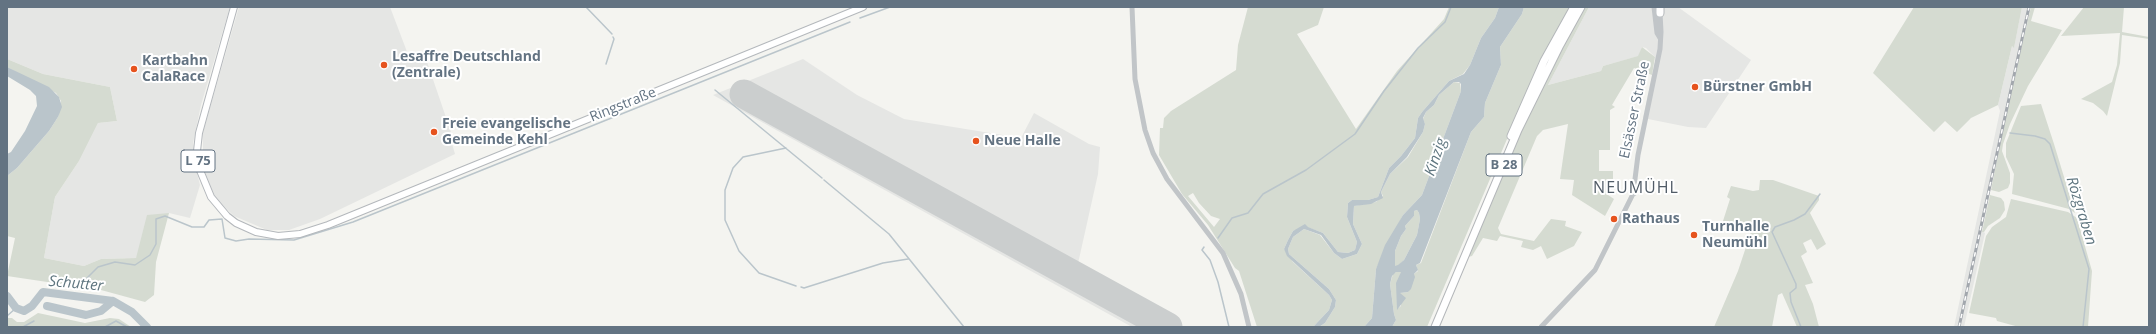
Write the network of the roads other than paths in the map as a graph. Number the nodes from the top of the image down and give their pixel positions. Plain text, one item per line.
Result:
1 (234, 7) edge
2 (863, 7) edge
3 (1132, 7) edge
4 (1574, 7) edge
5 (1581, 7) edge
6 (1657, 10) edge
7 (1249, 327) edge
8 (1431, 327) edge
9 (1435, 327) edge
10 (1541, 327) edge

1 - 2 main road, Ringstraße / L 75
3 - 7 street
4 - 8 highway, B 28
5 - 9 highway, B 28
6 - 10 street, Elsässer Straße

